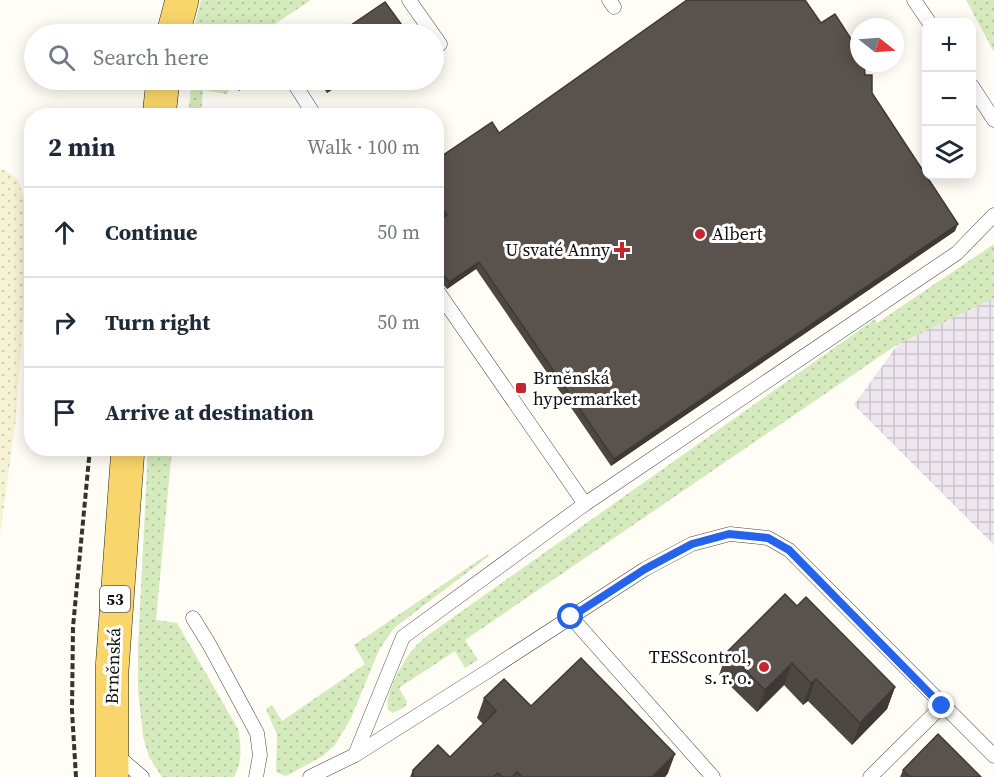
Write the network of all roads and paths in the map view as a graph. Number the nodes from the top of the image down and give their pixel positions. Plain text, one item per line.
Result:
1 (182, 0) edge
2 (409, 0) edge
3 (914, 0) edge
4 (926, 18) edge
5 (176, 24) edge
6 (426, 24) edge
7 (162, 90) edge
8 (298, 90) edge
9 (976, 92) edge
10 (160, 108) edge
11 (310, 108) edge
12 (994, 120) edge
13 (994, 215) edge
14 (444, 301) edge
15 (89, 456) edge
16 (127, 456) edge
17 (585, 504) junction
18 (571, 617) junction
19 (193, 618) dead end
20 (942, 706) junction
21 (355, 755) junction
22 (994, 756) edge
23 (112, 764) edge
24 (76, 777) edge
25 (142, 777) edge
26 (256, 777) edge
27 (310, 777) edge
28 (713, 777) edge
29 (870, 777) edge

1 - 5 main road
2 - 6 lane
3 - 4 lane
7 - 10 main road
8 - 11 lane
9 - 12 lane
13 - 17 lane
14 - 17 lane
15 - 24 path
16 - 23 main road, Brněnská / 53
17 - 21 lane
18 - 20 lane
18 - 21 lane
18 - 28 lane
19 - 26 lane
20 - 22 lane
20 - 29 lane
21 - 27 lane
23 - 25 lane

